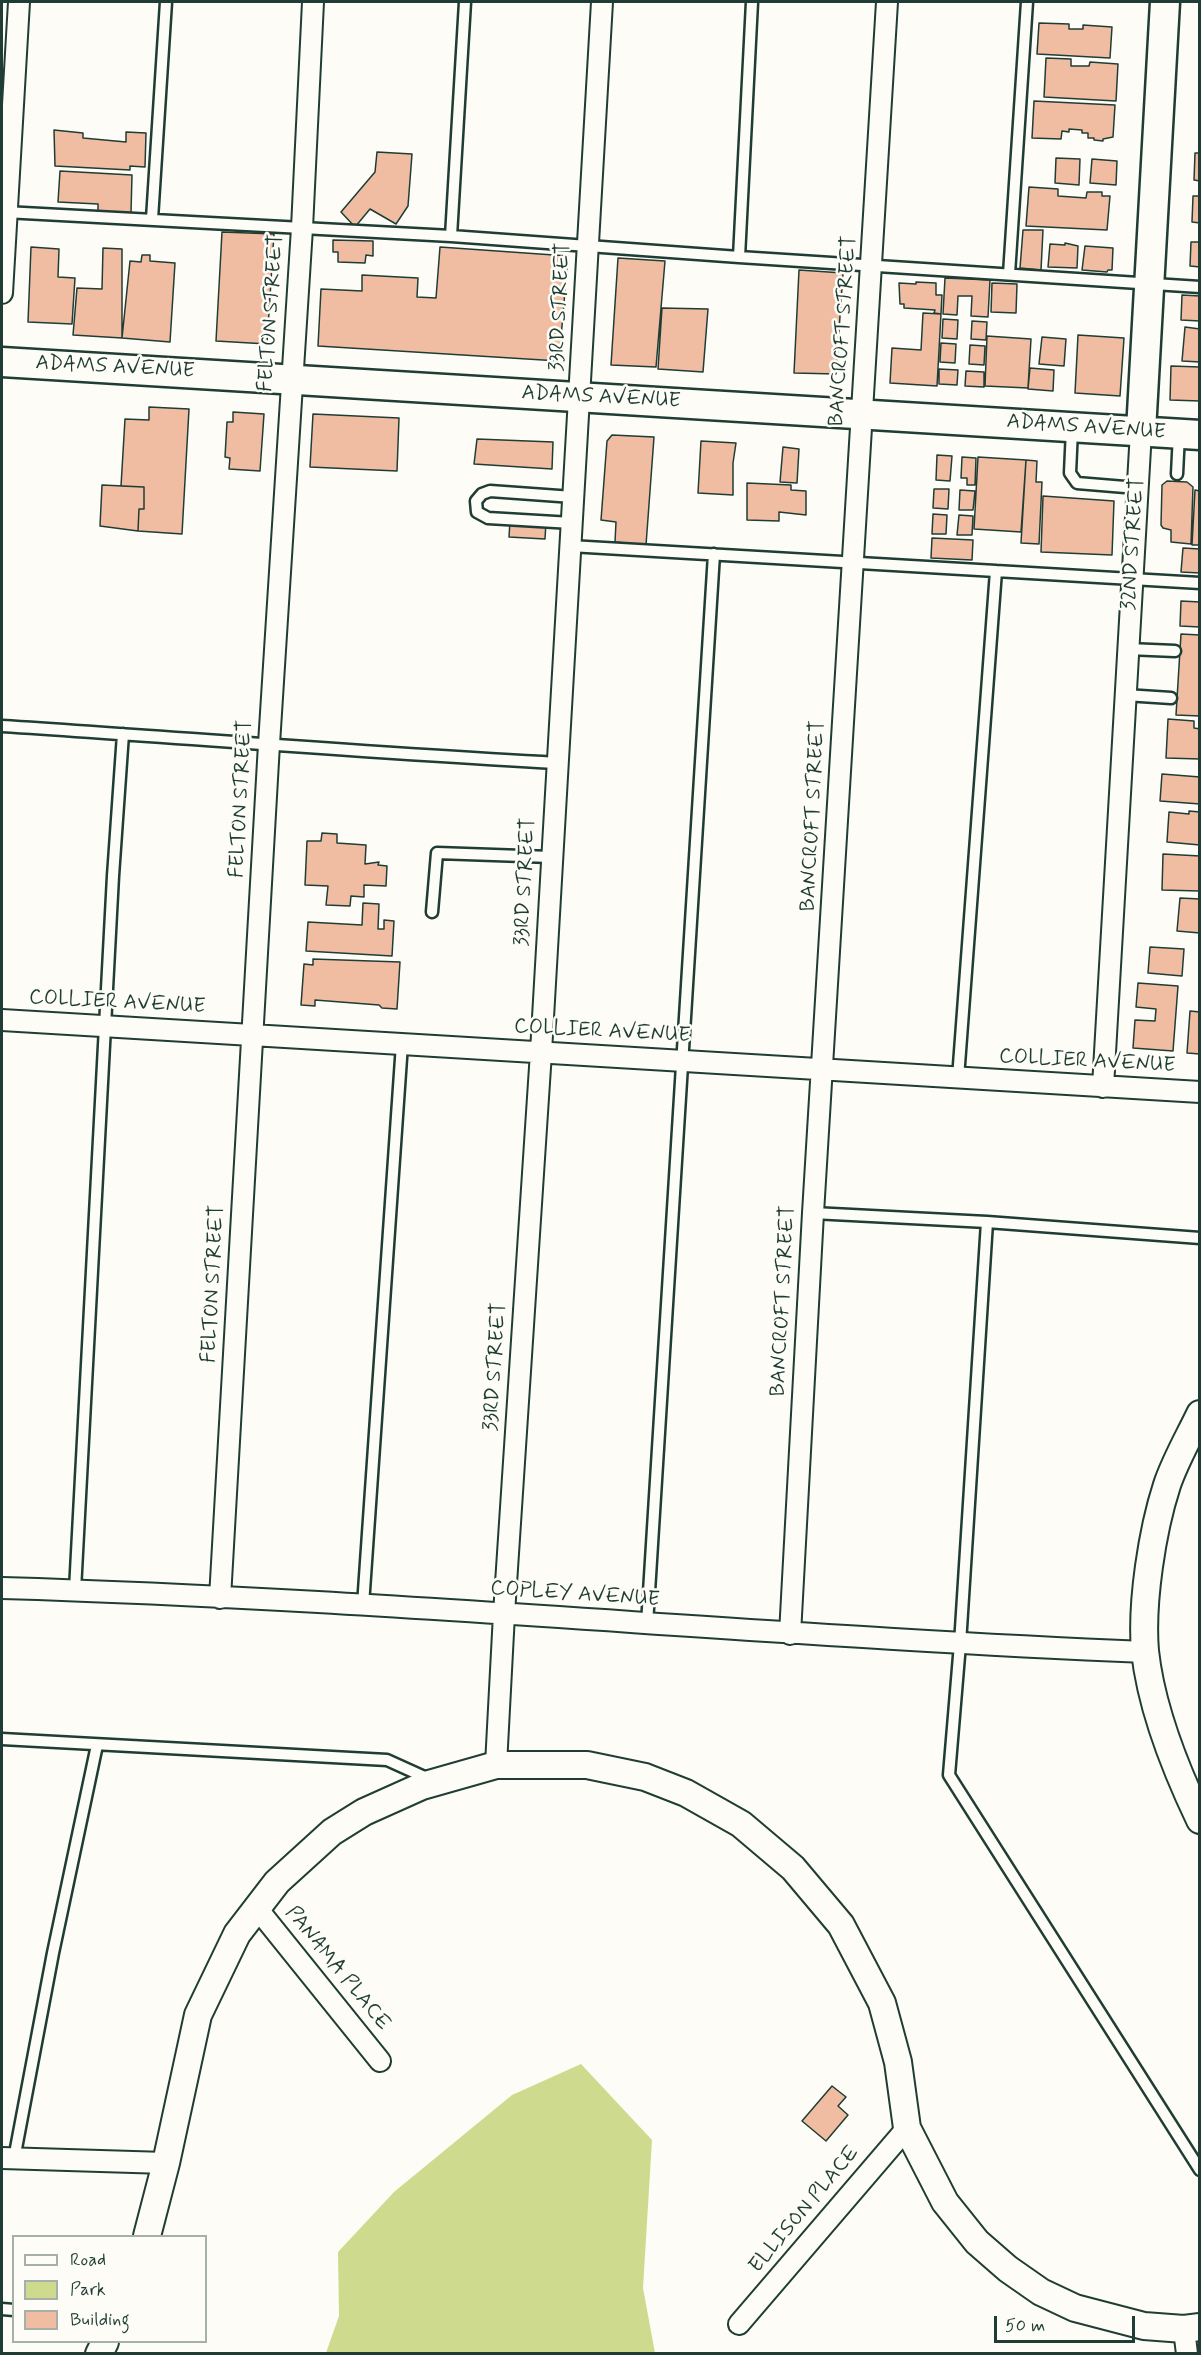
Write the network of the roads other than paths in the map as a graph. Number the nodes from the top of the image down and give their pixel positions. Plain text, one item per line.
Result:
1 (20, 2) edge
2 (166, 2) edge
3 (313, 2) edge
4 (465, 2) edge
5 (602, 2) edge
6 (752, 2) edge
7 (887, 2) edge
8 (1027, 2) edge
9 (1165, 2) edge
10 (3, 212) edge
11 (152, 219) junction
12 (302, 228) junction
13 (451, 236) junction
14 (588, 246) junction
15 (739, 257) junction
16 (872, 266) junction
17 (1009, 274) junction
18 (1149, 283) junction
19 (1200, 287) edge
20 (2, 293) edge
21 (2, 362) edge
22 (291, 378) junction
23 (580, 397) junction
24 (862, 414) junction
25 (1072, 427) junction
26 (1141, 431) junction
27 (1189, 434) edge
28 (1177, 474) dead end
29 (1137, 488) junction
30 (573, 497) junction
31 (572, 523) junction
32 (570, 546) junction
33 (714, 554) junction
34 (853, 562) junction
35 (996, 571) junction
36 (1132, 579) junction
37 (1200, 583) edge
38 (1128, 649) junction
39 (1175, 651) dead end
40 (1125, 695) junction
41 (1171, 698) dead end
42 (2, 726) edge
43 (123, 734) junction
44 (269, 744) junction
45 (557, 763) junction
46 (551, 857) junction
47 (432, 912) dead end
48 (2, 1020) edge
49 (104, 1027) junction
50 (253, 1034) junction
51 (402, 1044) junction
52 (541, 1052) junction
53 (684, 1061) junction
54 (823, 1070) junction
55 (958, 1078) junction
56 (1103, 1087) junction
57 (1200, 1092) edge
58 (813, 1213) junction
59 (987, 1222) junction
60 (1200, 1238) edge
61 (1200, 1414) edge
62 (2, 1588) edge
63 (75, 1590) junction
64 (220, 1598) junction
65 (363, 1605) junction
66 (504, 1614) junction
67 (647, 1624) junction
68 (790, 1634) junction
69 (960, 1644) junction
70 (1146, 1652) junction
71 (2, 1739) edge
72 (97, 1744) junction
73 (496, 1765) junction
74 (435, 1782) junction
75 (1200, 1820) edge
76 (256, 1907) junction
77 (380, 2061) dead end
78 (907, 2128) junction
79 (8, 2158) edge
80 (166, 2163) junction
81 (1200, 2170) edge
82 (147, 2235) edge
83 (739, 2324) dead end
84 (1190, 2336) edge

1 - 10 street
2 - 11 lane
3 - 12 street, FELTON STREET
4 - 13 lane
5 - 14 street, 33RD STREET
6 - 15 lane
7 - 16 street, BANCROFT STREET
8 - 17 lane
9 - 18 main road, 32ND STREET
10 - 11 lane
10 - 20 street
11 - 12 lane
12 - 13 lane
12 - 22 street, FELTON STREET
13 - 14 lane
14 - 15 lane
14 - 23 street, 33RD STREET
15 - 16 lane
16 - 17 lane
16 - 24 street, BANCROFT STREET
17 - 18 lane
18 - 19 lane
18 - 26 main road, 32ND STREET
21 - 22 main road, ADAMS AVENUE
22 - 23 main road, ADAMS AVENUE
22 - 44 street, FELTON STREET
23 - 24 main road, ADAMS AVENUE
23 - 30 street, 33RD STREET
24 - 25 main road, ADAMS AVENUE
24 - 34 street, BANCROFT STREET
25 - 26 main road, ADAMS AVENUE
25 - 29 lane
26 - 27 main road, ADAMS AVENUE
26 - 29 street, 32ND STREET
27 - 28 lane
29 - 36 street, 32ND STREET
30 - 31 street, 33RD STREET
30 - 31 lane
31 - 32 street, 33RD STREET
32 - 33 lane
32 - 45 street, 33RD STREET
33 - 34 lane
33 - 53 lane
34 - 35 lane
34 - 54 street, BANCROFT STREET
35 - 36 lane
35 - 55 lane
36 - 37 lane
36 - 38 street, 32ND STREET
38 - 39 lane
38 - 40 street, 32ND STREET
40 - 41 lane
40 - 56 street, 32ND STREET
42 - 43 lane
43 - 44 lane
43 - 49 lane
44 - 45 lane
44 - 50 street, FELTON STREET
45 - 46 street, 33RD STREET
46 - 47 lane
46 - 52 street, 33RD STREET
48 - 49 street, COLLIER AVENUE
49 - 50 street, COLLIER AVENUE
49 - 63 lane
50 - 51 street, COLLIER AVENUE
50 - 64 street, FELTON STREET
51 - 52 street, COLLIER AVENUE
51 - 65 lane
52 - 53 street, COLLIER AVENUE
52 - 66 street, 33RD STREET
53 - 54 street, COLLIER AVENUE
53 - 67 lane
54 - 55 street, COLLIER AVENUE
54 - 58 street, BANCROFT STREET
55 - 56 street, COLLIER AVENUE
56 - 57 street, COLLIER AVENUE
58 - 59 lane
58 - 68 street, BANCROFT STREET
59 - 60 lane
59 - 69 lane
61 - 70 street
62 - 63 street, COPLEY AVENUE
63 - 64 street, COPLEY AVENUE
64 - 65 street, COPLEY AVENUE
65 - 66 street, COPLEY AVENUE
66 - 67 street, COPLEY AVENUE
66 - 73 street, 33RD STREET
67 - 68 street, COPLEY AVENUE
68 - 69 street, COPLEY AVENUE
69 - 70 street, COPLEY AVENUE
69 - 81 lane
70 - 75 street
71 - 72 lane
72 - 74 lane
72 - 79 lane
73 - 74 street
73 - 78 street
74 - 76 street
76 - 77 street, PANAMA PLACE
76 - 80 street
78 - 83 street, ELLISON PLACE
78 - 84 street
79 - 80 street
80 - 82 street

